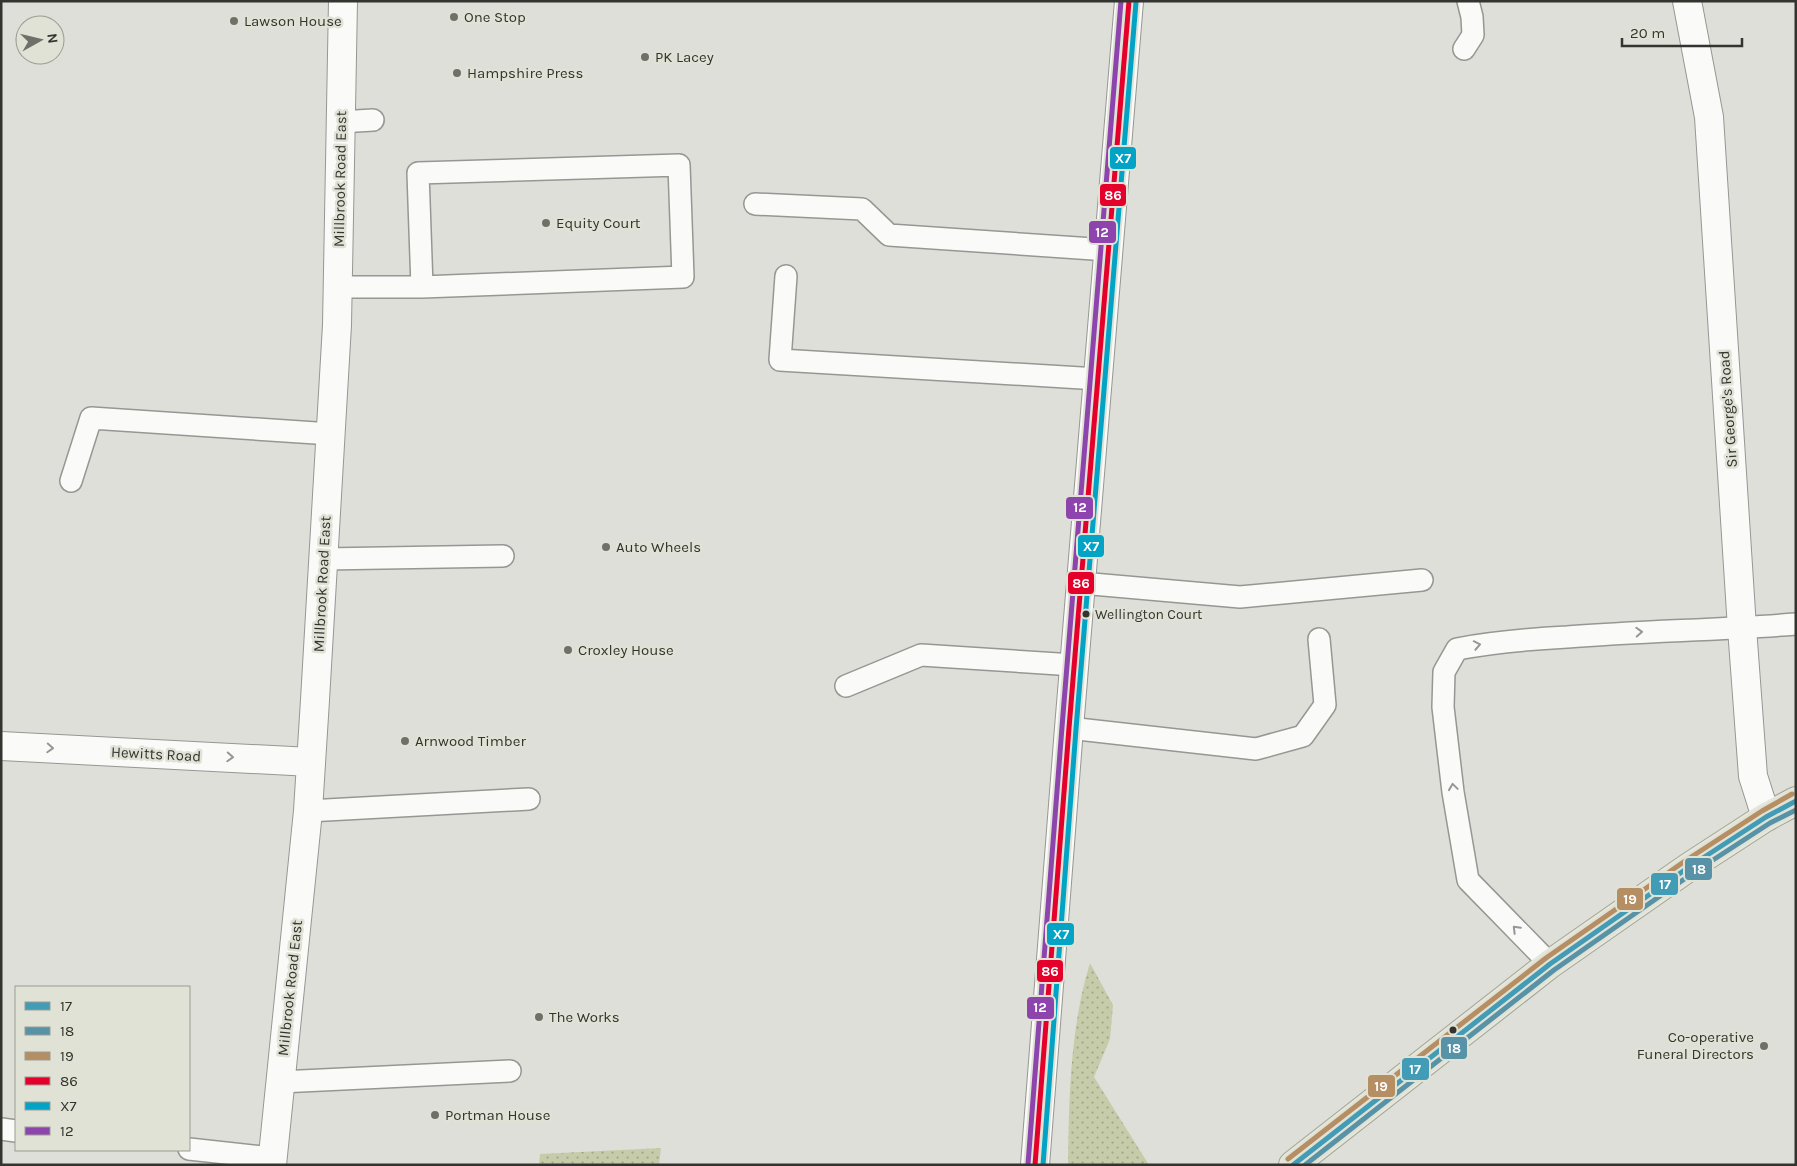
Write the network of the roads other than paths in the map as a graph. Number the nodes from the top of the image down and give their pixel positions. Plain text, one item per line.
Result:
1 (343, 1) edge
2 (1129, 1) edge
3 (1468, 1) edge
4 (1686, 1) edge
5 (1464, 48) dead end
6 (373, 120) dead end
7 (340, 122) junction
8 (755, 204) dead end
9 (1108, 250) junction
10 (786, 276) dead end
11 (338, 287) junction
12 (422, 287) junction
13 (1098, 379) junction
14 (331, 434) junction
15 (71, 481) dead end
16 (503, 556) dead end
17 (324, 560) junction
18 (1422, 580) dead end
19 (1081, 583) junction
20 (1796, 624) edge
21 (1742, 628) junction
22 (1320, 639) dead end
23 (1074, 665) junction
24 (846, 686) dead end
25 (1069, 728) junction
26 (1, 746) edge
27 (311, 762) junction
28 (530, 799) dead end
29 (1796, 801) edge
30 (308, 811) junction
31 (1766, 817) junction
32 (1550, 964) junction
33 (510, 1071) dead end
34 (280, 1082) junction
35 (1, 1129) edge
36 (15, 1131) edge
37 (190, 1149) edge
38 (272, 1162) edge
39 (1035, 1165) edge
40 (1294, 1165) edge

1 - 7 street, Millbrook Road East
2 - 9 street
3 - 5 lane
4 - 21 street, Sir George's Road
6 - 7 lane
7 - 11 street, Millbrook Road East
8 - 9 lane
9 - 13 street
10 - 13 lane
11 - 12 lane
11 - 14 street, Millbrook Road East
12 - 12 lane
13 - 19 street
14 - 15 lane
14 - 17 street, Millbrook Road East
16 - 17 lane
17 - 27 street, Millbrook Road East
18 - 19 lane
19 - 23 street
20 - 21 lane
21 - 31 street, Sir George's Road
32 -> 21 lane
22 - 25 lane
23 - 24 lane
23 - 25 street
25 - 39 street
26 -> 27 street, Hewitts Road
27 - 30 street, Millbrook Road East
28 - 30 lane
29 - 31 main road
30 - 34 street, Millbrook Road East
31 - 32 main road
32 - 40 main road
33 - 34 lane
34 - 38 street, Millbrook Road East
35 - 36 lane
37 - 38 lane

